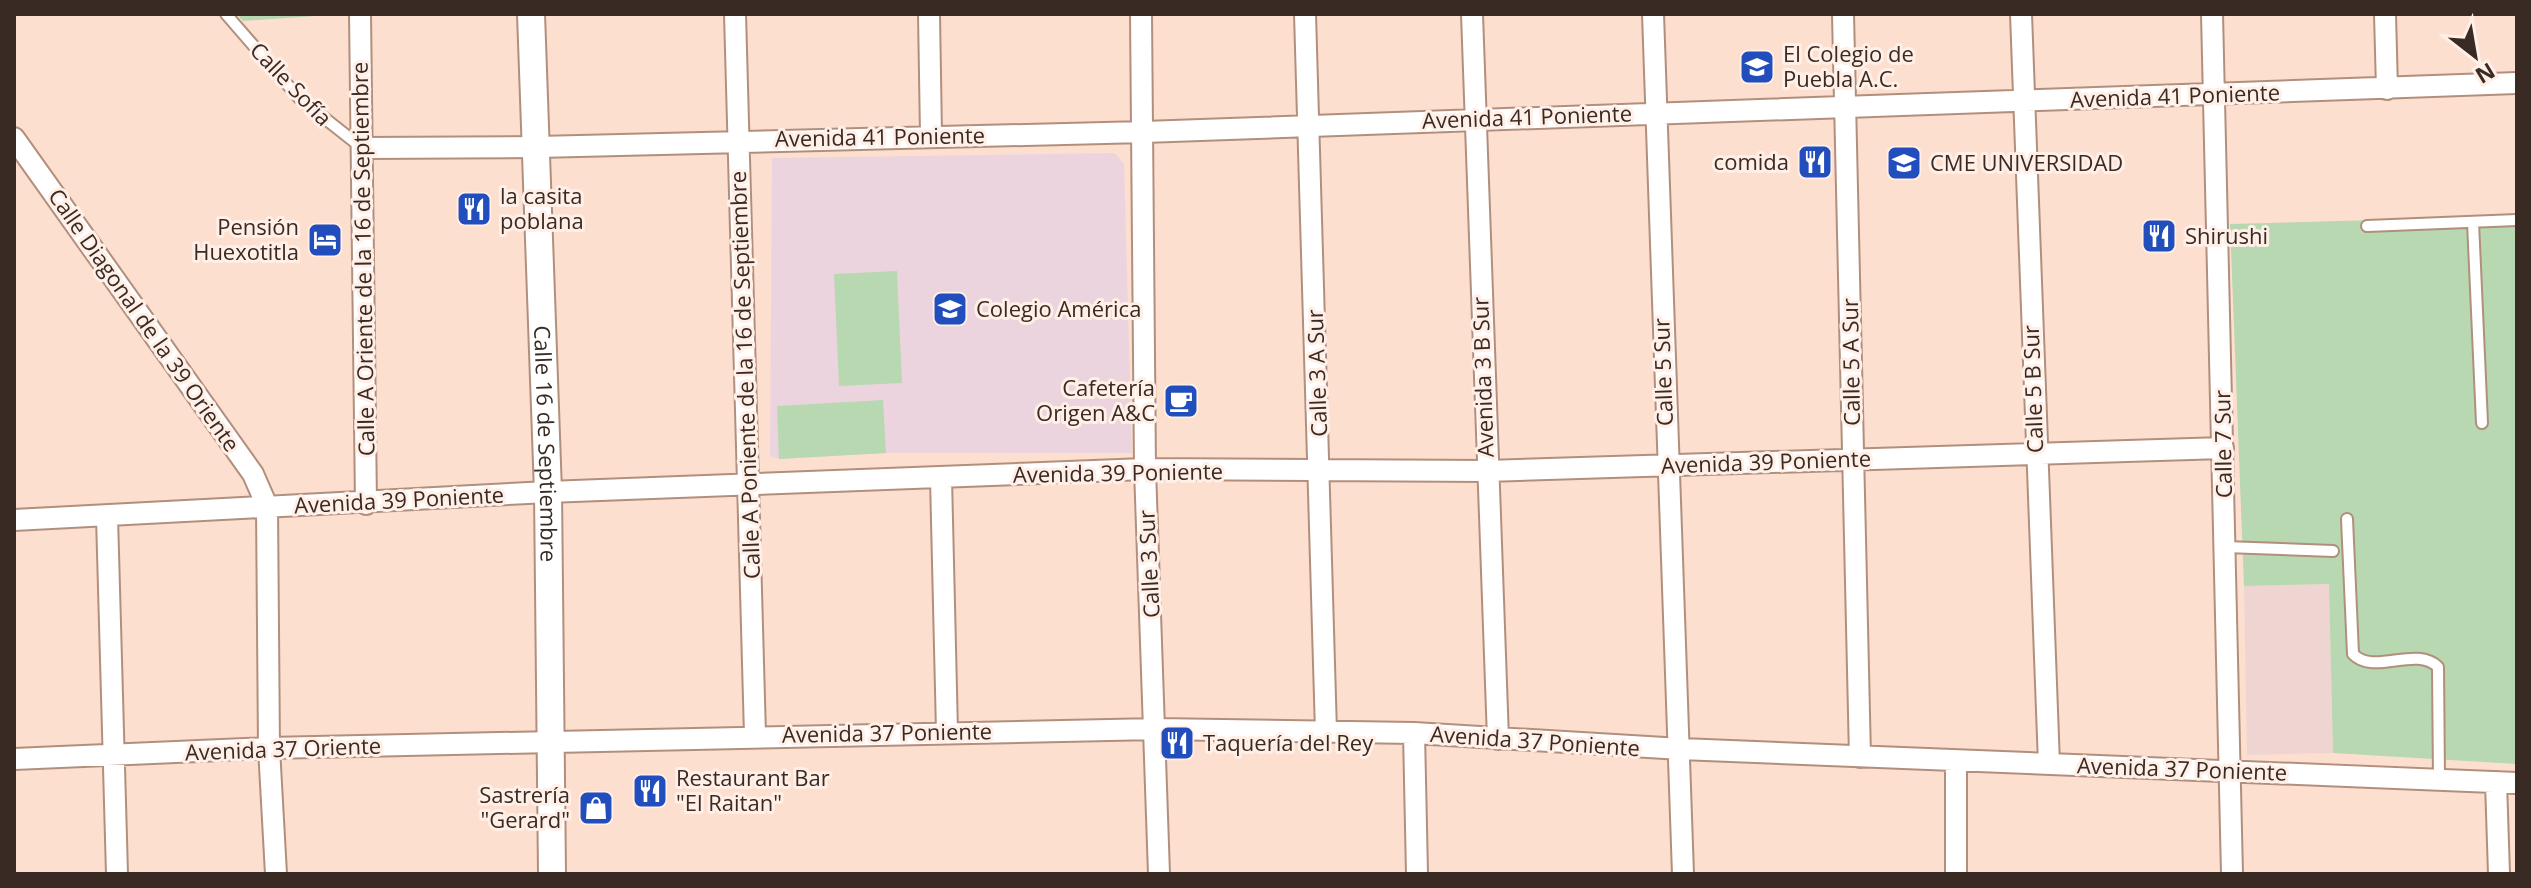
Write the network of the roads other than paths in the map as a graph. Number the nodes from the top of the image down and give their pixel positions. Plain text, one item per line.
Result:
1 (226, 14) edge
2 (360, 14) edge
3 (531, 14) edge
4 (735, 14) edge
5 (929, 14) edge
6 (1141, 14) edge
7 (1305, 14) edge
8 (1472, 14) edge
9 (1653, 14) edge
10 (1843, 14) edge
11 (2021, 14) edge
12 (2212, 14) edge
13 (2385, 14) edge
14 (2517, 83) edge
15 (2387, 89) junction
16 (2215, 96) junction
17 (2023, 100) junction
18 (1845, 107) junction
19 (1656, 113) junction
20 (1473, 118) junction
21 (1309, 125) junction
22 (1144, 132) junction
23 (931, 135) junction
24 (14, 138) edge
25 (738, 140) junction
26 (538, 147) junction
27 (363, 148) junction
28 (2517, 220) edge
29 (2473, 222) junction
30 (2367, 226) dead end
31 (2482, 423) dead end
32 (2223, 448) junction
33 (2035, 454) junction
34 (1853, 458) junction
35 (1666, 466) junction
36 (1145, 469) junction
37 (1320, 470) junction
38 (1487, 471) junction
39 (941, 478) junction
40 (748, 485) junction
41 (548, 492) junction
42 (366, 504) junction
43 (267, 506) junction
44 (107, 517) junction
45 (2347, 519) dead end
46 (14, 520) edge
47 (2225, 547) junction
48 (2333, 551) dead end
49 (1156, 729) junction
50 (947, 732) junction
51 (1326, 732) junction
52 (1414, 733) junction
53 (755, 735) junction
54 (1498, 739) junction
55 (552, 741) junction
56 (269, 748) junction
57 (1681, 749) junction
58 (112, 756) junction
59 (1860, 757) junction
60 (14, 759) edge
61 (1956, 761) junction
62 (2049, 764) junction
63 (2230, 771) junction
64 (2439, 779) junction
65 (2496, 782) junction
66 (2517, 783) edge
67 (117, 874) edge
68 (276, 874) edge
69 (552, 874) edge
70 (1159, 874) edge
71 (1417, 874) edge
72 (1683, 874) edge
73 (1956, 874) edge
74 (2232, 874) edge
75 (2499, 874) edge

1 - 27 lane, Calle Sofía
2 - 27 street, Calle A Oriente de la 16 de Septiembre
3 - 26 street, Calle 16 de Septiembre
4 - 25 street, Calle A Poniente de la 16 de Septiembre
5 - 23 street
6 - 22 street, Calle 3 Sur
7 - 21 street, Calle 3 A Sur
8 - 20 street, Avenida 3 B Sur
9 - 19 street, Calle 5 Sur
10 - 18 street, Calle 5 A Sur
11 - 17 street, Calle 5 B Sur
12 - 16 street, Calle 7 Sur
13 - 15 street
14 - 15 street, Avenida 41 Poniente
15 - 16 street, Avenida 41 Poniente
16 - 17 street, Avenida 41 Poniente
16 - 32 street, Calle 7 Sur
17 - 18 street, Avenida 41 Poniente
17 - 33 street, Calle 5 B Sur
18 - 19 street, Avenida 41 Poniente
18 - 34 street, Calle 5 A Sur
19 - 20 street, Avenida 41 Poniente
19 - 35 street, Calle 5 Sur
20 - 21 street, Avenida 41 Poniente
20 - 38 street, Avenida 3 B Sur
21 - 22 street, Avenida 41 Poniente
21 - 37 street, Calle 3 A Sur
22 - 23 street, Avenida 41 Poniente
22 - 36 street, Calle 3 Sur
23 - 25 street, Avenida 41 Poniente
24 - 43 street, Calle Diagonal de la 39 Oriente
25 - 26 street, Avenida 41 Poniente
25 - 40 street, Calle A Poniente de la 16 de Septiembre
26 - 27 street, Avenida 41 Poniente
26 - 41 street, Calle 16 de Septiembre
27 - 42 street, Calle A Oriente de la 16 de Septiembre
28 - 29 lane
29 - 30 lane
29 - 31 lane
32 - 33 street, Avenida 39 Poniente
32 - 47 street, Calle 7 Sur
33 - 34 street, Avenida 39 Poniente
33 - 62 street, Calle 5 B Sur
34 - 35 street, Avenida 39 Poniente
34 - 59 street, Calle 5 A Sur
35 - 38 street, Avenida 39 Poniente
35 - 57 street, Calle 5 Sur
36 - 37 street, Avenida 39 Poniente
36 - 39 street, Avenida 39 Poniente
36 - 49 street, Calle 3 Sur
37 - 38 street, Avenida 39 Poniente
37 - 51 street, Calle 3 A Sur
38 - 54 street, Avenida 3 B Sur
39 - 40 street, Avenida 39 Poniente
39 - 50 street
40 - 41 street, Avenida 39 Poniente
40 - 53 street, Calle A Poniente de la 16 de Septiembre
41 - 42 street, Avenida 39 Poniente
41 - 55 street, Calle 16 de Septiembre
42 - 43 street, Avenida 39 Poniente
43 - 44 street, Avenida 39 Poniente
43 - 56 street
44 - 46 street, Avenida 39 Poniente
44 - 58 street
45 - 64 lane
47 - 48 lane
47 - 63 street, Calle 7 Sur
49 - 50 street, Avenida 37 Poniente
49 - 51 street, Avenida 37 Poniente
49 - 70 street, Calle 3 Sur
50 - 53 street, Avenida 37 Poniente
51 - 52 street, Avenida 37 Poniente
52 - 54 street, Avenida 37 Poniente
52 - 71 street
53 - 55 street, Avenida 37 Poniente
54 - 57 street, Avenida 37 Poniente
55 - 56 street, Avenida 37 Oriente
55 - 69 street, Calle 16 de Septiembre
56 - 58 street, Avenida 37 Oriente
56 - 68 street
57 - 59 street, Avenida 37 Poniente
57 - 72 street, Calle 5 Sur
58 - 60 street, Avenida 37 Oriente
58 - 67 street
59 - 61 street, Avenida 37 Poniente
61 - 62 street, Avenida 37 Poniente
61 - 73 street
62 - 63 street, Avenida 37 Poniente
63 - 64 street, Avenida 37 Poniente
63 - 74 street, Calle 7 Sur
64 - 65 street, Avenida 37 Poniente
65 - 66 street, Avenida 37 Poniente
65 - 75 street

